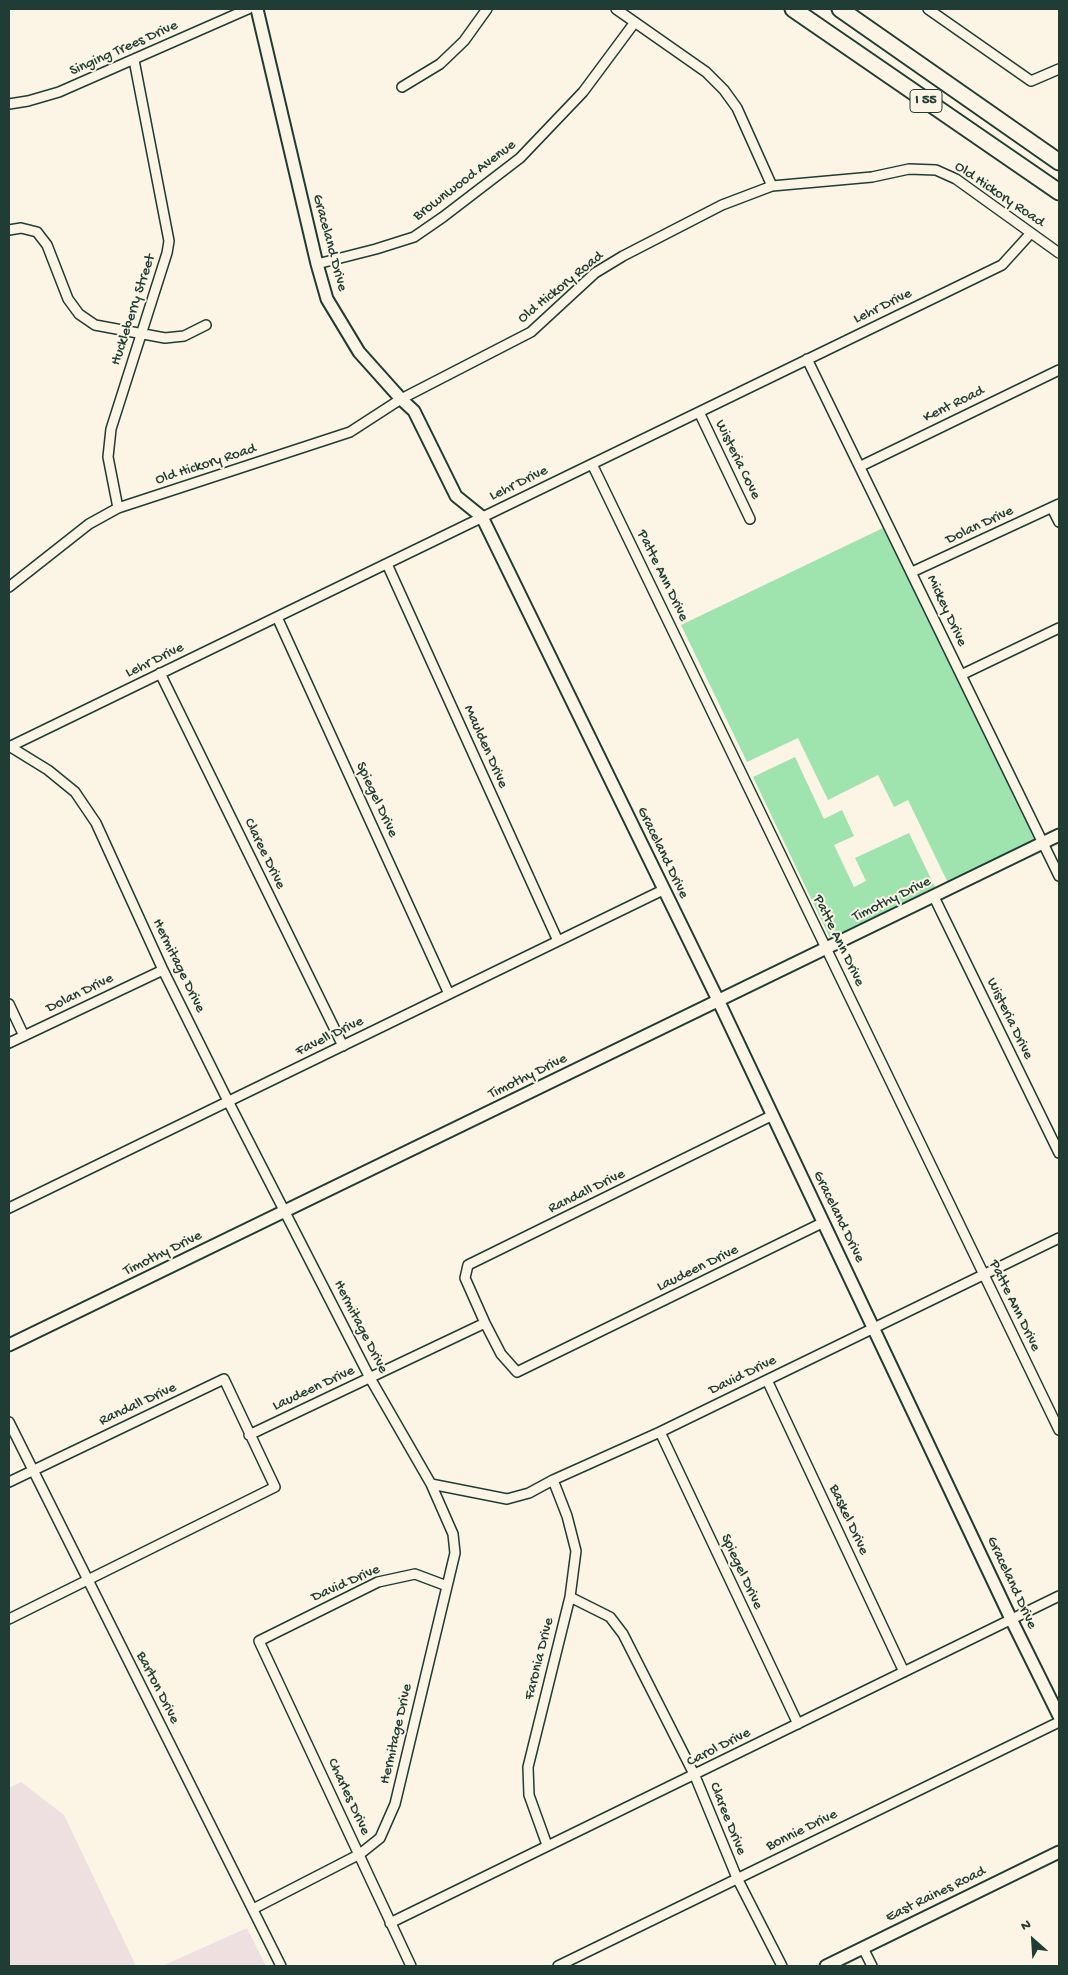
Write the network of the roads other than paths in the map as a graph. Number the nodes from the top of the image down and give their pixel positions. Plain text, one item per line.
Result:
1 (248, 9) edge
2 (257, 9) edge
3 (486, 9) edge
4 (616, 9) edge
5 (792, 9) edge
6 (840, 9) edge
7 (928, 9) edge
8 (635, 22) junction
9 (134, 60) junction
10 (1059, 69) edge
11 (402, 87) dead end
12 (9, 104) edge
13 (1059, 162) edge
14 (772, 186) junction
15 (1059, 192) edge
16 (9, 230) edge
17 (1031, 233) junction
18 (1059, 253) edge
19 (317, 264) junction
20 (206, 325) dead end
21 (139, 334) junction
22 (807, 359) junction
23 (1059, 370) edge
24 (401, 399) junction
25 (699, 412) junction
26 (592, 464) junction
27 (861, 466) junction
28 (1056, 506) edge
29 (118, 508) junction
30 (482, 517) junction
31 (750, 520) dead end
32 (1059, 522) edge
33 (386, 564) junction
34 (912, 572) junction
35 (9, 588) edge
36 (277, 616) junction
37 (1059, 628) edge
38 (160, 673) junction
39 (961, 675) junction
40 (9, 746) edge
41 (1059, 835) edge
42 (1043, 843) junction
43 (1059, 876) edge
44 (663, 890) junction
45 (934, 897) junction
46 (558, 941) junction
47 (827, 949) junction
48 (163, 970) junction
49 (450, 994) junction
50 (718, 1002) junction
51 (9, 1004) edge
52 (24, 1036) junction
53 (9, 1043) edge
54 (343, 1046) junction
55 (228, 1101) junction
56 (773, 1115) junction
57 (1059, 1153) edge
58 (9, 1208) edge
59 (285, 1211) junction
60 (824, 1222) junction
61 (1059, 1238) edge
62 (984, 1274) junction
63 (485, 1323) junction
64 (874, 1327) junction
65 (9, 1345) edge
66 (370, 1378) junction
67 (767, 1380) junction
68 (9, 1422) edge
69 (1059, 1430) edge
70 (660, 1432) junction
71 (249, 1435) junction
72 (32, 1470) junction
73 (553, 1480) junction
74 (9, 1482) edge
75 (431, 1484) junction
76 (87, 1581) junction
77 (447, 1586) junction
78 (1059, 1596) edge
79 (570, 1597) junction
80 (9, 1619) edge
81 (1011, 1619) junction
82 (259, 1641) joint
83 (904, 1672) junction
84 (1059, 1716) edge
85 (1059, 1722) edge
86 (798, 1724) junction
87 (695, 1776) junction
88 (547, 1845) junction
89 (1059, 1852) edge
90 (360, 1854) junction
91 (737, 1878) junction
92 (253, 1909) junction
93 (390, 1923) junction
94 (863, 1948) junction
95 (280, 1966) edge
96 (411, 1966) edge
97 (558, 1966) edge
98 (782, 1966) edge
99 (826, 1966) edge
100 (872, 1966) edge

1 - 9 street, Singing Trees Drive
2 - 19 street, Graceland Drive
3 - 11 street
4 - 8 street
5 - 15 highway, I 55
6 - 13 highway, I 55
7 - 10 street
8 - 14 street
8 - 19 street, Brownwood Avenue
9 - 12 street, Singing Trees Drive
9 - 21 street, Huckleberry Street
14 - 17 street, Old Hickory Road
14 - 24 street, Old Hickory Road
16 - 21 street
17 - 18 street, Old Hickory Road
17 - 22 street, Lehr Drive
19 - 24 street, Graceland Drive
20 - 21 street
21 - 29 street, Huckleberry Street
22 - 25 street, Lehr Drive
22 - 27 street, Mickey Drive
23 - 27 street, Kent Road
24 - 29 street, Old Hickory Road
24 - 30 street, Graceland Drive
25 - 26 street, Lehr Drive
25 - 31 street, Wisteria Cove
26 - 30 street, Lehr Drive
26 - 47 street, Patte Ann Drive
27 - 34 street, Mickey Drive
28 - 32 street
28 - 34 street, Dolan Drive
29 - 35 street, Old Hickory Road
30 - 33 street, Lehr Drive
30 - 44 street, Graceland Drive
33 - 36 street, Lehr Drive
33 - 46 street, Maulden Drive
34 - 39 street, Mickey Drive
36 - 38 street, Lehr Drive
36 - 49 street, Spiegel Drive
37 - 39 street
38 - 40 street, Lehr Drive
38 - 54 street, Claree Drive
39 - 42 street, Mickey Drive
40 - 48 street, Hermitage Drive
41 - 42 street, Timothy Drive
42 - 43 street, Mickey Drive
42 - 45 street, Timothy Drive
44 - 46 street, Favell Drive
44 - 50 street, Graceland Drive
45 - 47 street, Timothy Drive
45 - 57 street, Wisteria Drive
46 - 49 street, Favell Drive
47 - 50 street, Timothy Drive
47 - 62 street, Patte Ann Drive
48 - 52 street, Dolan Drive
48 - 55 street, Hermitage Drive
49 - 54 street, Favell Drive
50 - 56 street, Graceland Drive
50 - 59 street, Timothy Drive
51 - 52 street
52 - 53 street, Dolan Drive
54 - 55 street, Favell Drive
55 - 58 street, Favell Drive
55 - 59 street, Hermitage Drive
56 - 60 street, Graceland Drive
56 - 63 street, Randall Drive
59 - 65 street, Timothy Drive
59 - 66 street, Hermitage Drive
60 - 63 street, Laudeen Drive
60 - 64 street, Graceland Drive
61 - 62 street, David Drive
62 - 64 street, David Drive
62 - 69 street, Patte Ann Drive
63 - 66 street, Laudeen Drive
64 - 67 street, David Drive
64 - 81 street, Graceland Drive
66 - 71 street, Laudeen Drive
66 - 75 street, Hermitage Drive
67 - 70 street, David Drive
67 - 83 street, Baskel Drive
68 - 72 street, Barton Drive
70 - 73 street, David Drive
70 - 86 street, Spiegel Drive
71 - 72 street, Randall Drive
71 - 76 street
72 - 74 street, Randall Drive
72 - 76 street, Barton Drive
73 - 75 street, David Drive
73 - 79 street, Faronia Drive
75 - 77 street, Hermitage Drive
76 - 80 street
76 - 92 street, Barton Drive
77 - 82 street, David Drive
77 - 90 street, Hermitage Drive
78 - 81 street, Carol Drive
79 - 87 street, Claree Drive
79 - 88 street, Faronia Drive
81 - 83 street, Carol Drive
81 - 84 street, Graceland Drive
82 - 90 street, Charles Drive
83 - 86 street, Carol Drive
85 - 91 street, Bonnie Drive
86 - 87 street, Carol Drive
87 - 88 street, Carol Drive
87 - 91 street, Claree Drive
88 - 93 street, Carol Drive
89 - 94 street, East Raines Road
90 - 92 street, Hermitage Drive
90 - 93 street, Charles Drive
91 - 97 street, Bonnie Drive
91 - 98 street, Claree Drive
92 - 95 street, Barton Drive
93 - 96 street, Charles Drive
94 - 99 street, East Raines Road
94 - 100 street

